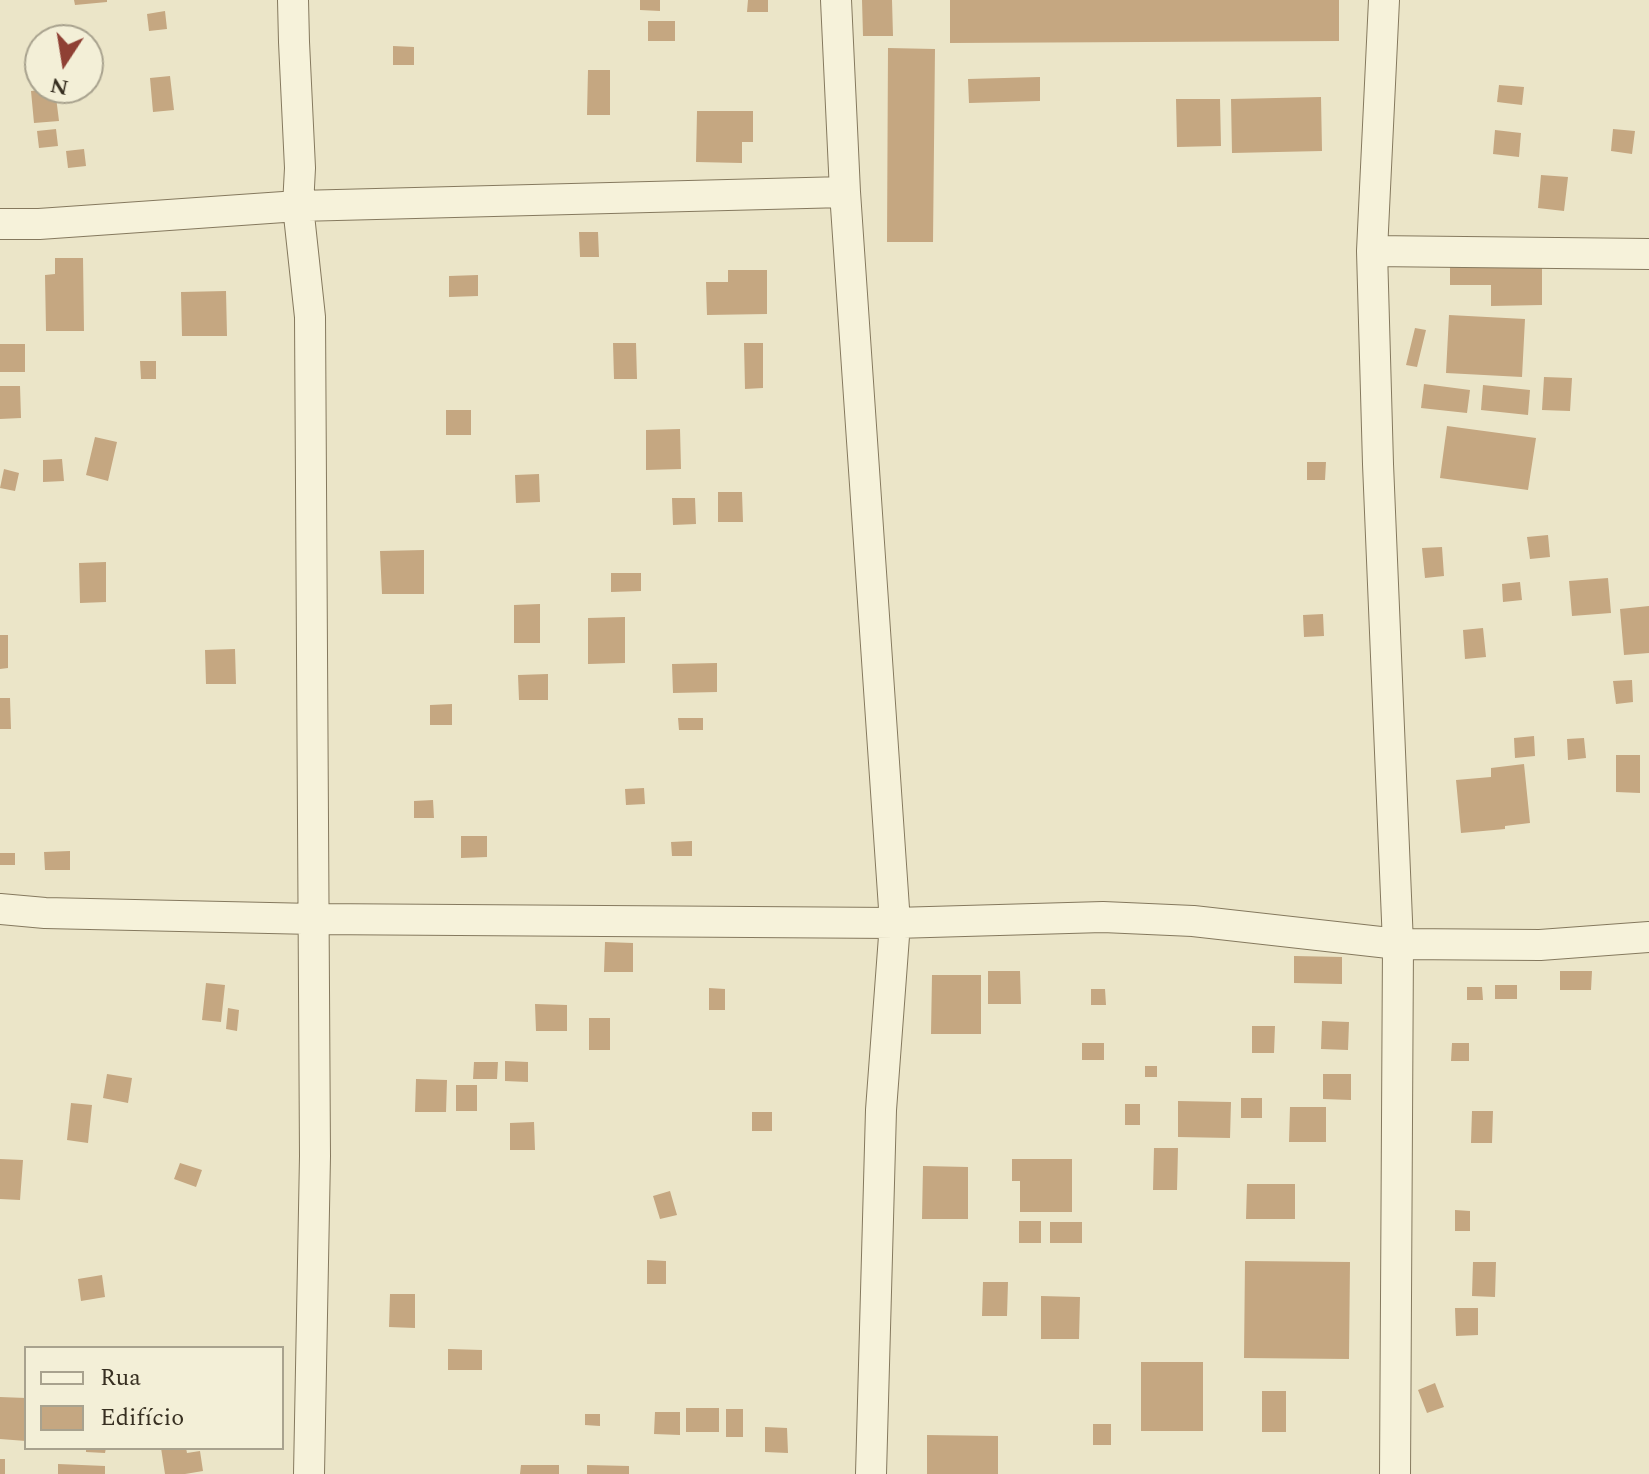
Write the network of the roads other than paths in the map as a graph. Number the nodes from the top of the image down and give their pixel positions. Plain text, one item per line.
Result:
1 (293, 0) edge
2 (836, 0) edge
3 (1384, 0) edge
4 (845, 192) junction
5 (298, 206) junction
6 (0, 224) edge
7 (1372, 251) junction
8 (1649, 254) edge
9 (0, 909) edge
10 (314, 919) junction
11 (895, 923) junction
12 (1649, 937) edge
13 (1398, 944) junction
14 (309, 1474) edge
15 (871, 1474) edge
16 (1395, 1474) edge

1 - 5 street
2 - 4 street
3 - 7 street
4 - 5 street
4 - 11 street
5 - 6 street
5 - 10 street
7 - 8 street
7 - 13 street
9 - 10 street
10 - 11 street
10 - 14 street
11 - 13 street
11 - 15 street
12 - 13 street
13 - 16 street

